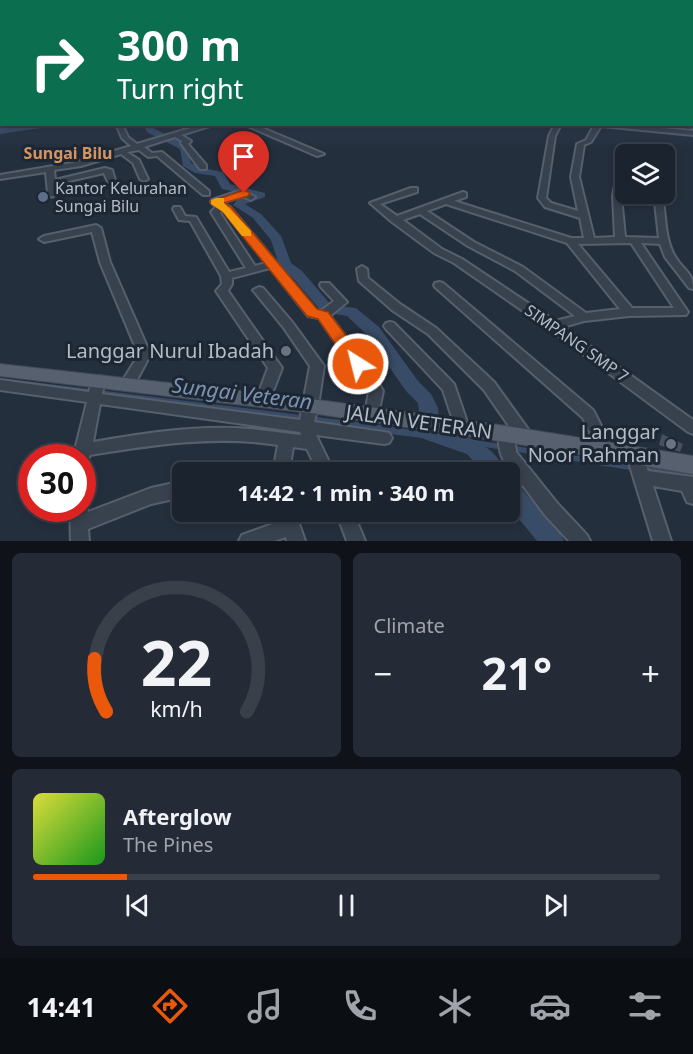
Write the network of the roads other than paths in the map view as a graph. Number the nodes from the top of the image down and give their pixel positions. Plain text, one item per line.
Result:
1 (120, 126) edge
2 (207, 126) edge
3 (251, 126) edge
4 (557, 126) edge
5 (597, 126) edge
6 (619, 126) edge
7 (110, 128) dead end
8 (693, 133) edge
9 (146, 135) dead end
10 (170, 138) junction
11 (155, 143) junction
12 (139, 148) junction
13 (123, 152) junction
14 (320, 154) dead end
15 (203, 167) dead end
16 (50, 170) junction
17 (0, 177) edge
18 (79, 177) junction
19 (144, 178) dead end
20 (111, 180) dead end
21 (52, 183) junction
22 (82, 188) dead end
23 (414, 190) dead end
24 (52, 194) dead end
25 (463, 195) dead end
26 (251, 197) dead end
27 (214, 201) junction
28 (447, 202) junction
29 (618, 204) edge
30 (659, 204) edge
31 (177, 209) dead end
32 (421, 211) junction
33 (584, 216) junction
34 (395, 220) junction
35 (44, 239) dead end
36 (589, 239) junction
37 (620, 239) junction
38 (634, 240) junction
39 (570, 241) junction
40 (664, 241) junction
41 (271, 265) junction
42 (362, 269) dead end
43 (252, 270) junction
44 (226, 276) junction
45 (325, 285) dead end
46 (439, 285) dead end
47 (693, 286) edge
48 (259, 290) dead end
49 (328, 312) junction
50 (629, 312) junction
51 (584, 317) junction
52 (390, 326) dead end
53 (553, 326) junction
54 (0, 370) edge
55 (0, 385) edge
56 (127, 385) junction
57 (95, 391) junction
58 (263, 400) junction
59 (372, 415) junction
60 (309, 423) junction
61 (462, 428) junction
62 (693, 428) edge
63 (384, 438) dead end
64 (286, 440) junction
65 (511, 440) junction
66 (85, 444) edge
67 (606, 451) junction
68 (96, 452) edge
69 (283, 462) edge
70 (323, 462) edge
71 (693, 465) edge
72 (638, 467) junction
73 (691, 489) edge
74 (172, 491) edge
75 (349, 522) edge
76 (80, 524) edge
77 (292, 526) edge
78 (248, 541) edge
79 (356, 541) edge
80 (581, 541) edge
81 (662, 541) edge

1 - 7 street
1 - 12 street
2 - 10 street
3 - 14 street
4 - 33 street
5 - 33 street
6 - 8 street
9 - 11 street
10 - 11 street
10 - 15 street
11 - 12 street
12 - 13 street
12 - 27 street
13 - 16 street
13 - 19 street
16 - 17 street
16 - 21 street
18 - 20 street
18 - 21 street
18 - 22 street
21 - 24 street
23 - 34 street, SIMPANG SMP 7
25 - 28 street
26 - 27 street
27 - 41 street
27 - 43 street
28 - 32 street
28 - 39 street
29 - 37 street
30 - 40 street
31 - 44 street
32 - 34 street
32 - 51 street
33 - 36 street
34 - 53 street, SIMPANG SMP 7
35 - 56 street
36 - 37 street
36 - 39 street
37 - 38 street
38 - 40 street
38 - 50 street
39 - 50 street
40 - 47 street
41 - 43 street
41 - 49 street
42 - 65 street
43 - 44 street
44 - 58 street
45 - 49 street
46 - 67 street
48 - 60 street
49 - 59 street
50 - 51 street
51 - 53 street
52 - 61 street
53 - 62 street, SIMPANG SMP 7
54 - 57 main road, JALAN VETERAN
55 - 57 street
56 - 57 main road, JALAN VETERAN
56 - 58 main road, JALAN VETERAN
57 - 60 street
57 - 66 street
58 - 60 main road, JALAN VETERAN
59 - 60 main road, JALAN VETERAN
59 - 61 main road, JALAN VETERAN
60 - 63 street
60 - 64 street
60 - 70 street
61 - 65 main road, JALAN VETERAN
64 - 68 street
64 - 69 street
65 - 67 main road, JALAN VETERAN
65 - 80 street
67 - 72 main road, JALAN VETERAN
71 - 72 main road, JALAN VETERAN
72 - 73 street
72 - 81 street
74 - 76 street
75 - 79 street
77 - 78 street

